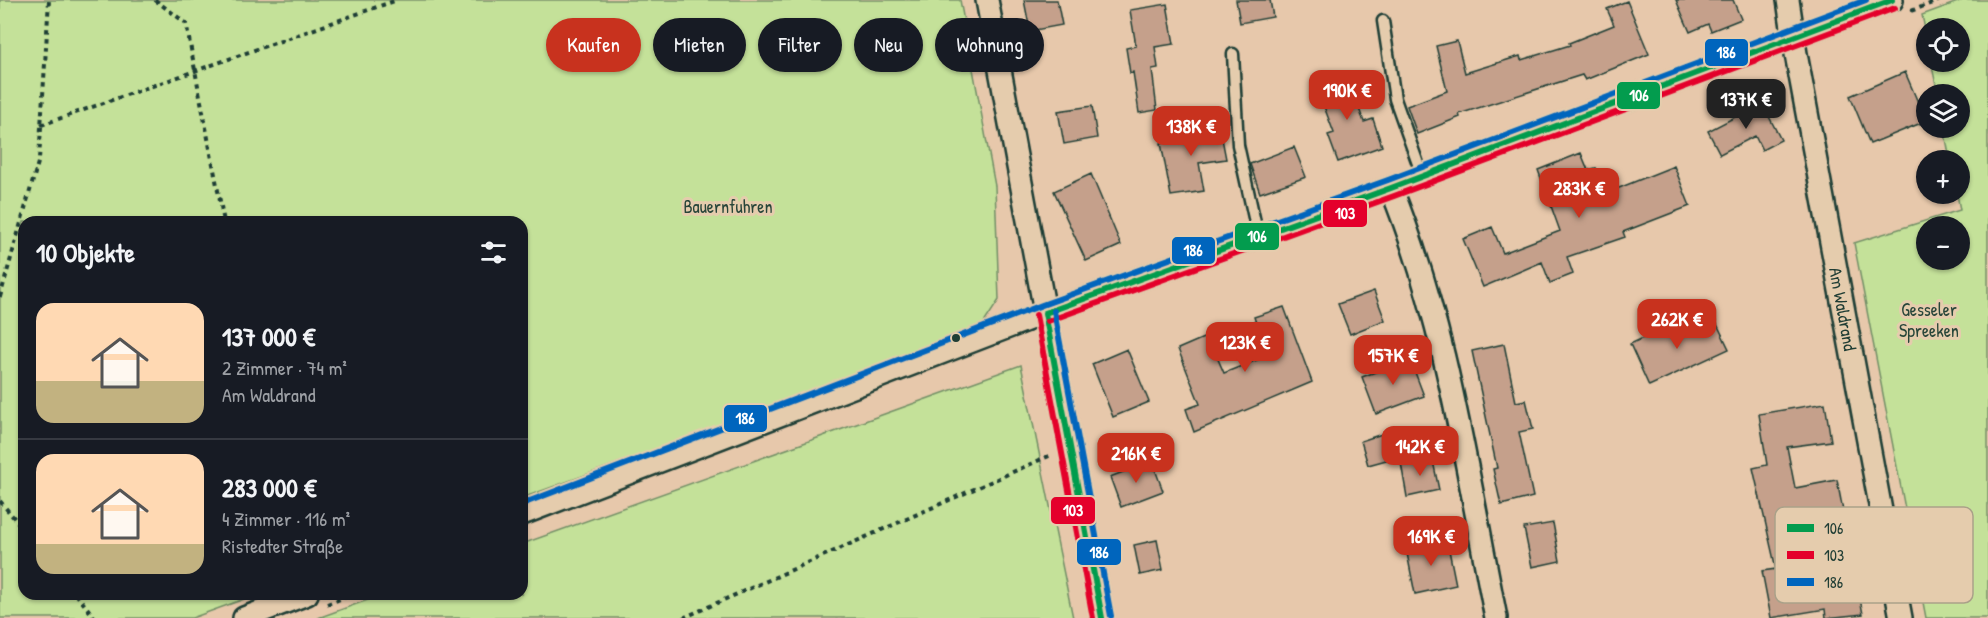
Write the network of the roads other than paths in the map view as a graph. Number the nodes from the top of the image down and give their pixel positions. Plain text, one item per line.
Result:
1 (987, 0) edge
2 (1788, 0) edge
3 (1892, 0) edge
4 (1383, 21) dead end
5 (1794, 37) junction
6 (1233, 54) dead end
7 (1422, 175) junction
8 (1391, 188) junction
9 (1258, 236) junction
10 (1045, 313) junction
11 (1881, 507) edge
12 (528, 512) edge
13 (292, 600) edge
14 (1898, 603) edge
15 (244, 618) edge
16 (1102, 618) edge
17 (1496, 618) edge
18 (1901, 618) edge

1 - 10 street
2 - 5 street, Am Waldrand
3 - 5 street
4 - 7 lane
5 - 7 street
5 - 11 street, Am Waldrand
6 - 9 lane
7 - 8 street
8 - 9 street
8 - 17 street
9 - 10 street
10 - 12 street
10 - 16 street
13 - 15 street
14 - 18 street, Am Waldrand

